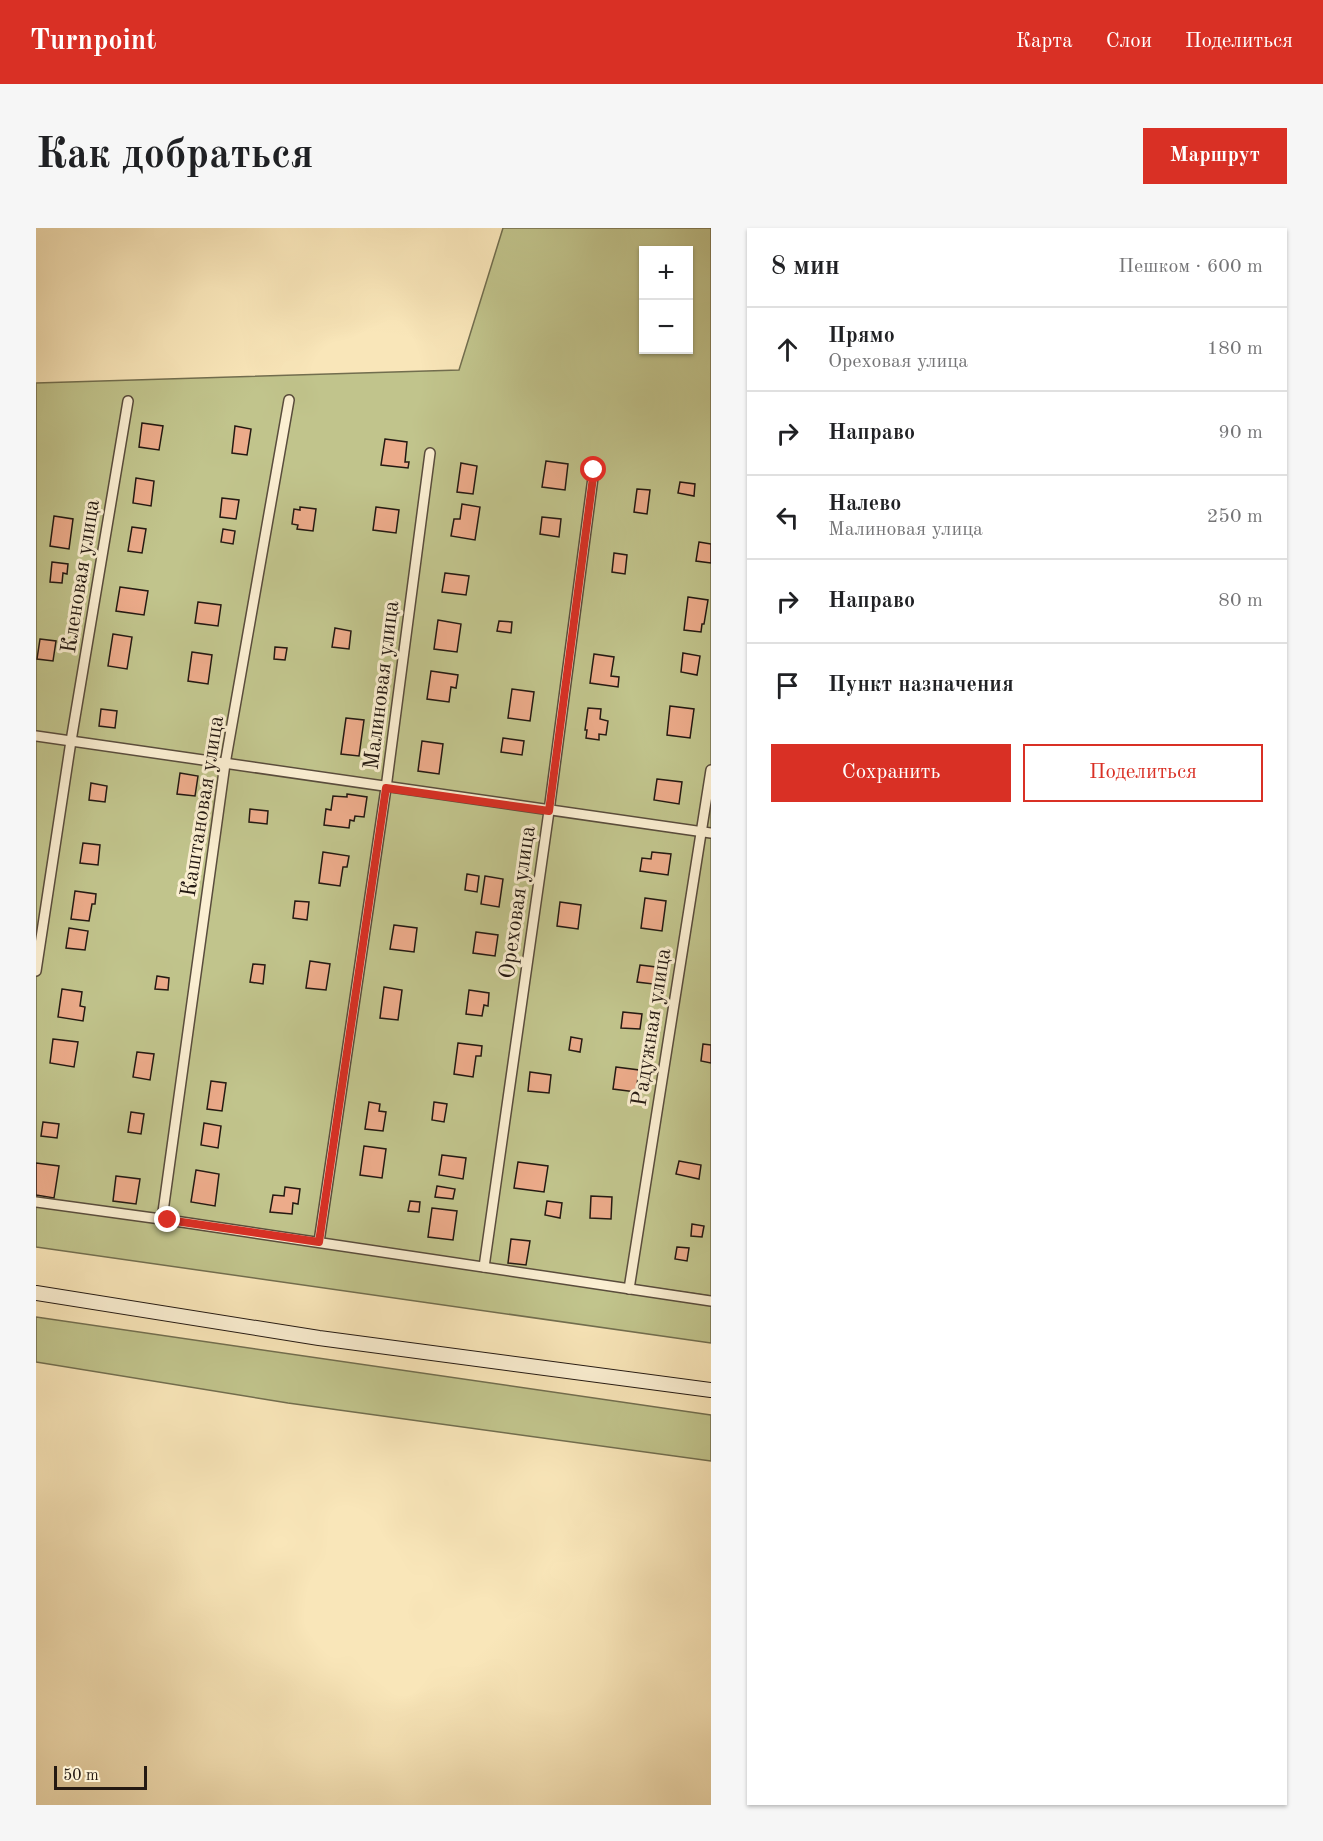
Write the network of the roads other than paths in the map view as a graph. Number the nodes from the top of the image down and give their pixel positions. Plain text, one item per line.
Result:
1 (289, 400) dead end
2 (128, 401) dead end
3 (430, 453) dead end
4 (594, 470) dead end
5 (36, 736) edge
6 (71, 741) junction
7 (225, 764) junction
8 (711, 770) edge
9 (386, 788) junction
10 (549, 811) junction
11 (701, 832) junction
12 (711, 833) edge
13 (36, 971) edge
14 (36, 1202) edge
15 (162, 1219) junction
16 (319, 1242) junction
17 (484, 1267) junction
18 (629, 1289) junction
19 (36, 1293) edge
20 (711, 1301) edge
21 (711, 1390) edge

1 - 7 street, Каштановая улица
2 - 6 street, Кленовая улица
3 - 9 street, Малиновая улица
4 - 10 street, Ореховая улица
5 - 6 street
6 - 7 street
6 - 13 street, Кленовая улица
7 - 9 street
7 - 15 street, Каштановая улица
8 - 11 street, Радужная улица
9 - 10 street
9 - 16 street, Малиновая улица
10 - 11 street
10 - 17 street, Ореховая улица
11 - 12 street
11 - 18 street, Радужная улица
14 - 15 street
15 - 16 street
16 - 17 street
17 - 18 street
18 - 20 street
19 - 21 street

